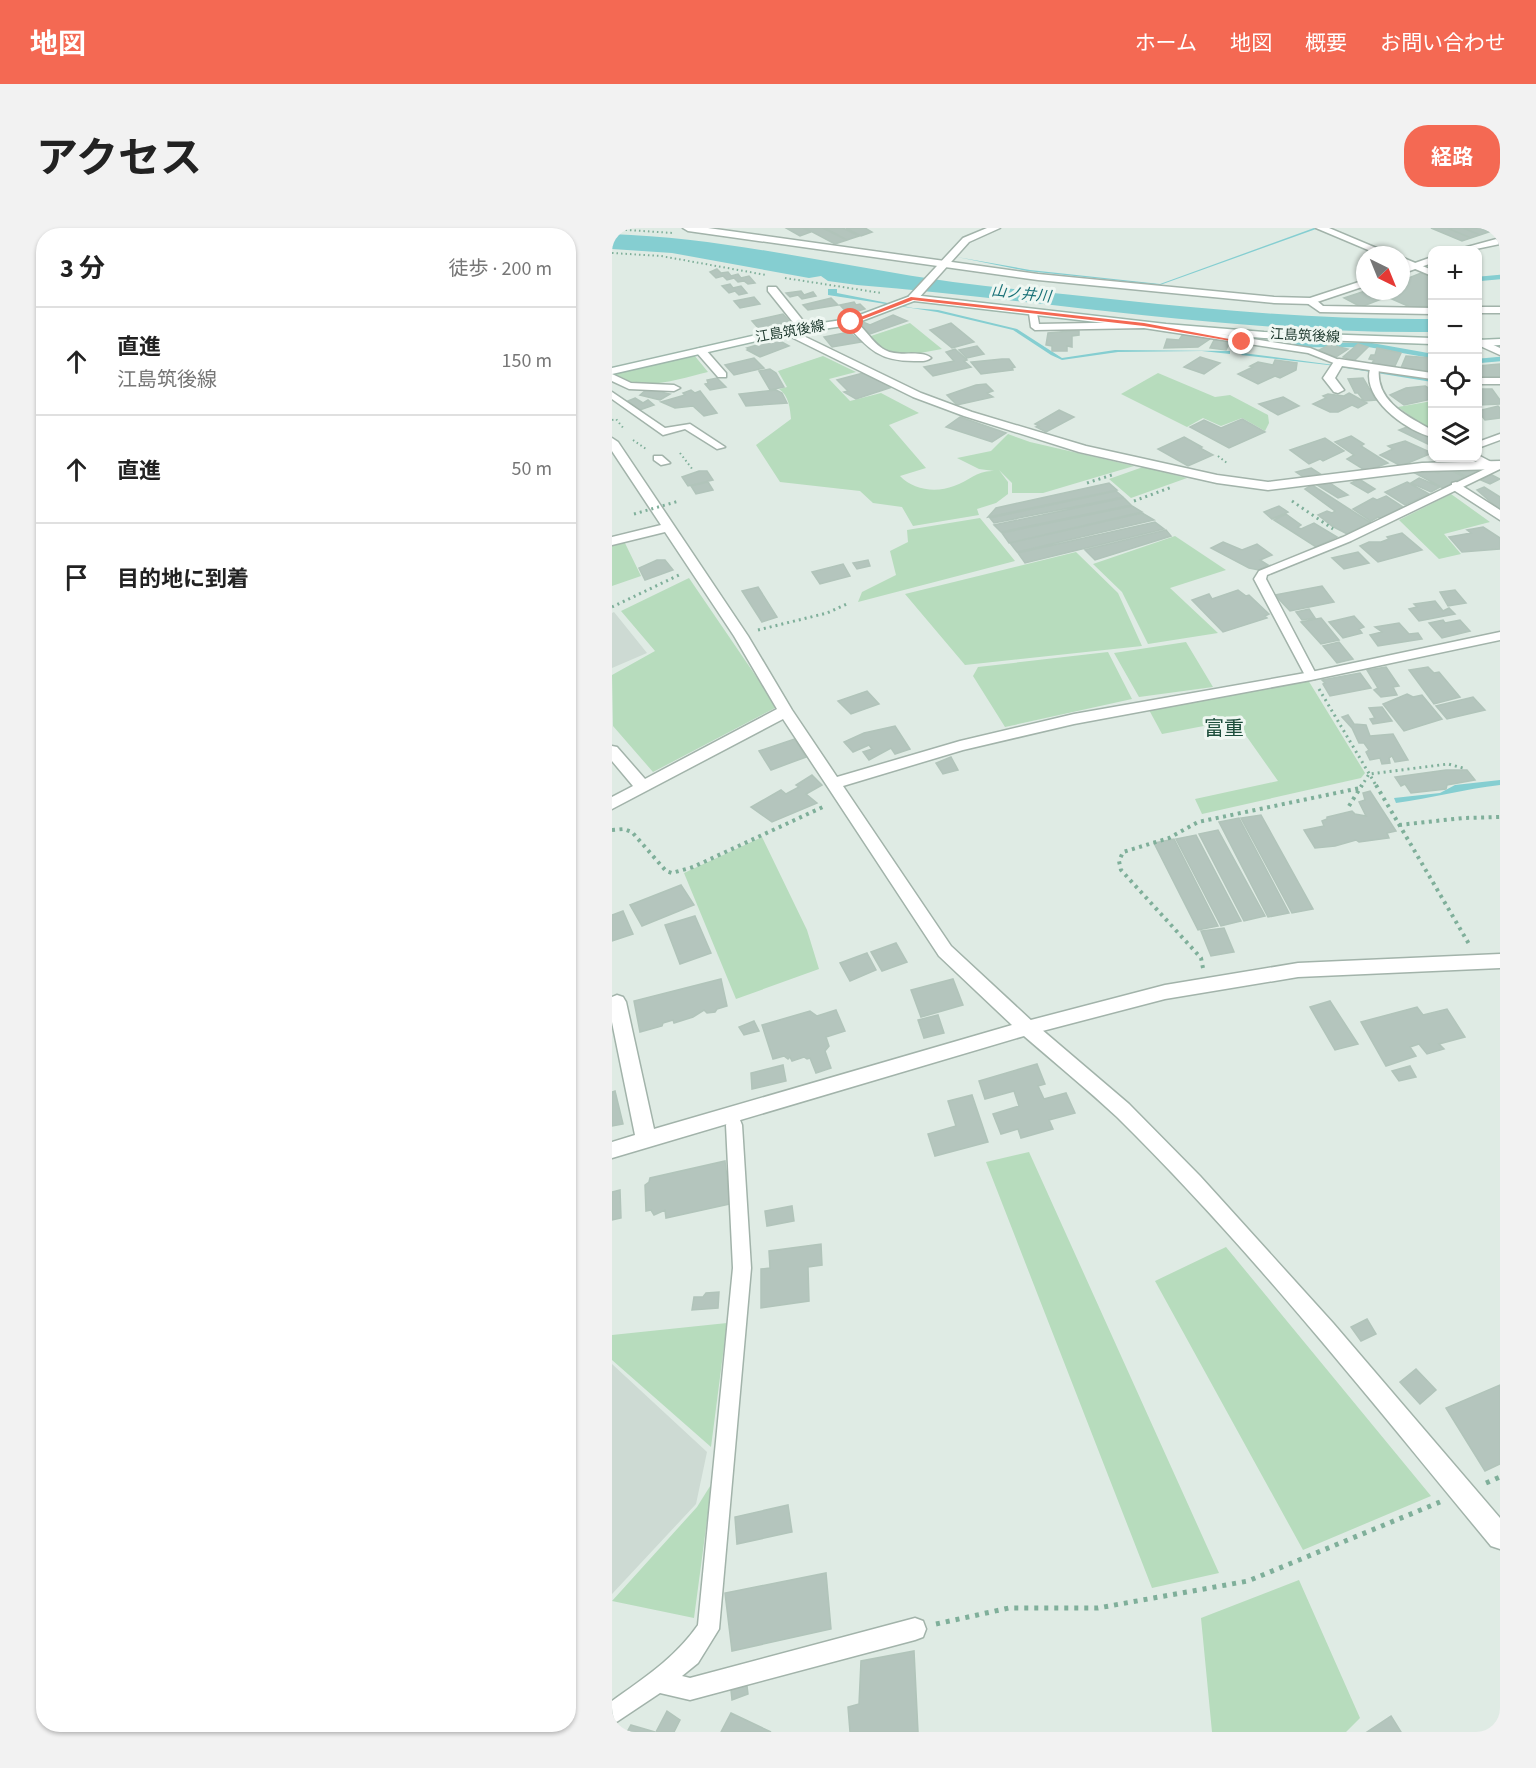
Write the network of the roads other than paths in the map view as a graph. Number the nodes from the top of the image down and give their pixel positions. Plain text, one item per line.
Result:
1 (688, 228) edge
2 (995, 228) edge
3 (1321, 228) edge
4 (1500, 240) edge
5 (1366, 246) edge
6 (1477, 246) edge
7 (1428, 261) edge
8 (942, 264) junction
9 (1410, 264) edge
10 (1415, 266) junction
11 (1410, 268) edge
12 (1428, 271) edge
13 (1356, 287) edge
14 (772, 289) dead end
15 (916, 295) junction
16 (1311, 301) junction
17 (1482, 310) edge
18 (1500, 310) edge
19 (1428, 311) edge
20 (850, 322) junction
21 (1144, 325) junction
22 (804, 329) junction
23 (787, 331) junction
24 (1428, 341) edge
25 (1242, 342) junction
26 (1482, 342) edge
27 (1500, 342) edge
28 (1482, 344) edge
29 (701, 351) junction
30 (1236, 351) dead end
31 (1500, 352) edge
32 (926, 358) dead end
33 (1339, 362) junction
34 (1374, 368) junction
35 (612, 371) edge
36 (722, 375) dead end
37 (1428, 375) edge
38 (612, 377) edge
39 (1482, 381) edge
40 (1500, 381) edge
41 (674, 388) dead end
42 (1338, 390) dead end
43 (612, 395) edge
44 (1428, 431) edge
45 (1500, 437) edge
46 (612, 442) edge
47 (1482, 444) edge
48 (720, 447) dead end
49 (1496, 465) edge
50 (1456, 486) junction
51 (1500, 516) edge
52 (668, 527) junction
53 (612, 541) edge
54 (1500, 636) edge
55 (1311, 676) junction
56 (785, 711) junction
57 (612, 751) edge
58 (643, 787) junction
59 (837, 791) junction
60 (612, 804) edge
61 (1500, 961) edge
62 (617, 1002) dead end
63 (1027, 1028) junction
64 (734, 1125) dead end
65 (646, 1140) junction
66 (612, 1150) edge
67 (1500, 1537) edge
68 (915, 1629) road end
69 (658, 1682) junction
70 (612, 1714) edge

1 - 8 street
2 - 8 street
3 - 5 street
4 - 6 street
7 - 10 street
8 - 15 street
8 - 16 street
9 - 10 street
10 - 11 street
10 - 12 street
13 - 16 street
14 - 22 street
15 - 20 street, 江島筑後線
15 - 21 street, 江島筑後線
16 - 19 street
17 - 18 street
20 - 22 street, 江島筑後線
20 - 32 street
21 - 24 street, 江島筑後線
21 - 25 lane
22 - 23 street, 江島筑後線
23 - 29 street, 江島筑後線
23 - 49 street
25 - 30 lane
25 - 33 lane
26 - 27 street
28 - 31 street
29 - 35 street, 江島筑後線
29 - 36 street
33 - 34 street
33 - 42 street
34 - 37 street
34 - 44 lane
38 - 41 street
39 - 40 street
43 - 48 lane
45 - 47 lane
46 - 52 street
49 - 50 lane
50 - 51 street
50 - 55 lane
52 - 53 street
52 - 56 street
54 - 55 street
55 - 59 street
56 - 58 street
56 - 59 street
57 - 58 street
58 - 60 street
59 - 63 street
61 - 63 street
62 - 65 street
63 - 65 street
63 - 67 street
64 - 69 lane
65 - 66 street
68 - 69 lane
69 - 70 lane

